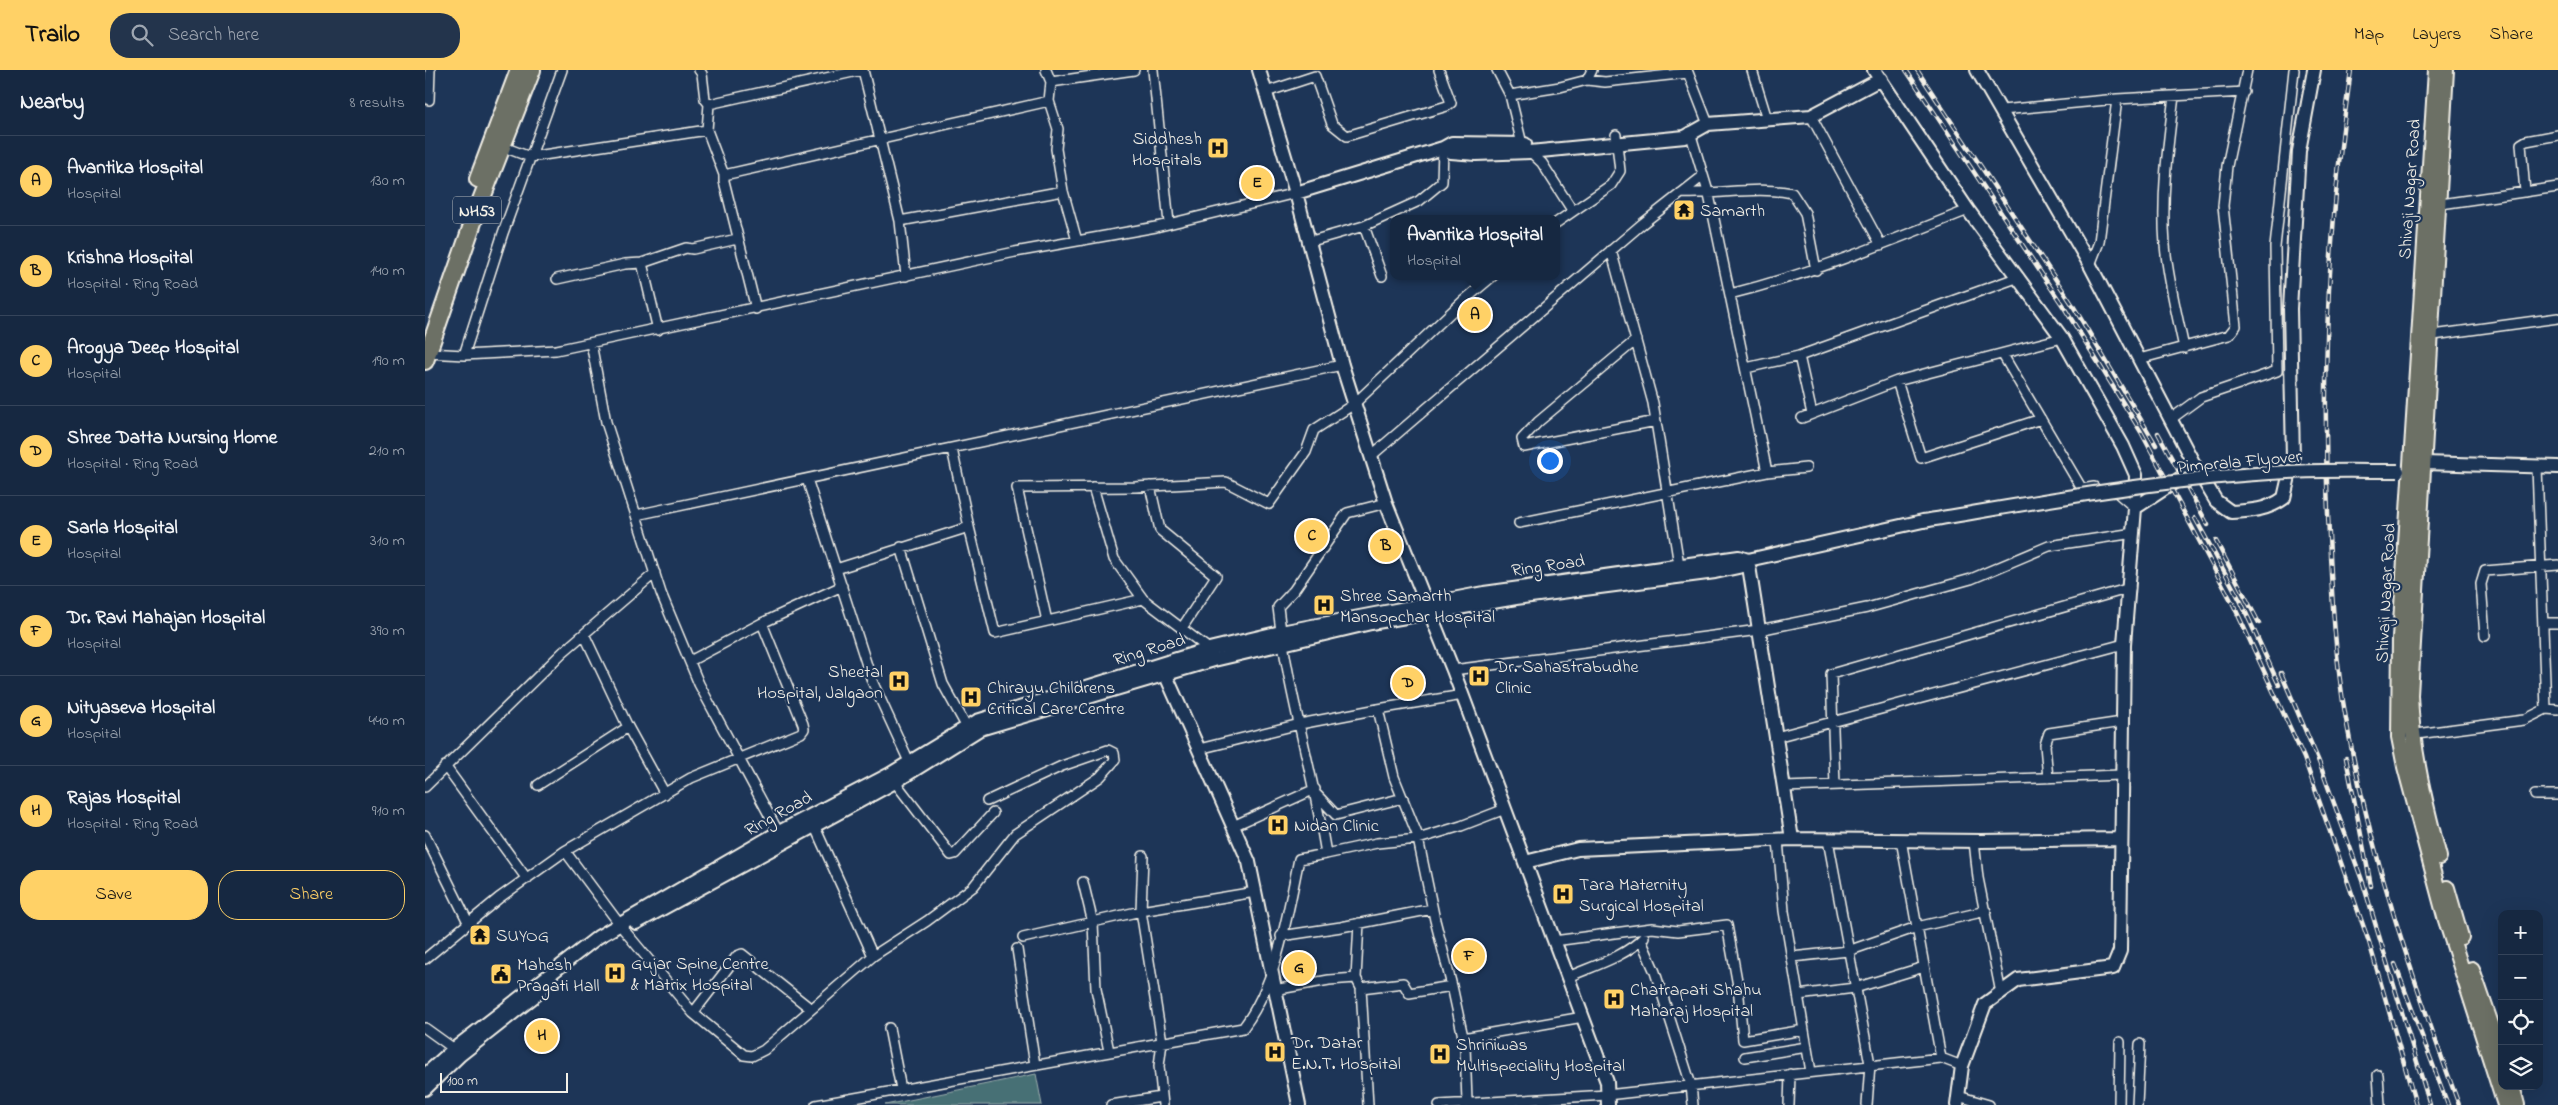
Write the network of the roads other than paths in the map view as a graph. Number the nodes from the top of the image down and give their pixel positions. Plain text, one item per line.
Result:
1 (430, 70) edge
2 (519, 70) edge
3 (532, 70) edge
4 (562, 70) edge
5 (863, 70) edge
6 (1046, 70) edge
7 (1133, 70) edge
8 (1153, 70) edge
9 (1259, 70) edge
10 (1439, 70) edge
11 (1497, 70) edge
12 (1592, 70) edge
13 (1752, 70) edge
14 (1977, 70) edge
15 (2247, 70) edge
16 (2294, 70) edge
17 (2314, 70) edge
18 (2436, 70) edge
19 (2446, 70) edge
20 (703, 71) edge
21 (1687, 71) edge
22 (1878, 75) edge
23 (1587, 80) junction
24 (1051, 82) junction
25 (1266, 92) junction
26 (2244, 92) junction
27 (1510, 95) junction
28 (2174, 96) junction
29 (2117, 99) junction
30 (429, 100) dead end
31 (1049, 101) junction
32 (709, 104) junction
33 (2002, 110) junction
34 (1811, 116) junction
35 (1767, 119) junction
36 (1708, 124) junction
37 (707, 130) junction
38 (1690, 132) junction
39 (2558, 135) edge
40 (1616, 139) junction
41 (880, 140) junction
42 (500, 145) junction
43 (1443, 148) junction
44 (1526, 148) junction
45 (530, 157) junction
46 (725, 176) junction
47 (1703, 176) junction
48 (2558, 187) edge
49 (1063, 191) junction
50 (2525, 192) junction
51 (1295, 193) junction
52 (1681, 193) junction
53 (1709, 195) junction
54 (2431, 205) junction
55 (1572, 210) junction
56 (1968, 210) junction
57 (1560, 220) edge
58 (900, 221) junction
59 (1169, 224) junction
60 (1364, 226) junction
61 (737, 238) junction
62 (1077, 241) junction
63 (1309, 242) junction
64 (1881, 245) junction
65 (1611, 250) junction
66 (641, 263) junction
67 (2091, 265) junction
68 (1816, 270) junction
69 (906, 276) junction
70 (1382, 276) dead end
71 (2019, 277) junction
72 (557, 279) dead end
73 (1488, 280) edge
74 (1729, 294) junction
75 (756, 309) junction
76 (2558, 318) edge
77 (425, 330) edge
78 (658, 330) junction
79 (2424, 336) junction
80 (2062, 338) junction
81 (1636, 340) junction
82 (591, 343) junction
83 (2183, 348) junction
84 (464, 355) junction
85 (2003, 355) junction
86 (1799, 356) junction
87 (427, 357) edge
88 (2139, 358) junction
89 (1342, 365) junction
90 (1746, 368) junction
91 (1897, 381) junction
92 (1354, 404) junction
93 (1812, 414) junction
94 (1802, 418) dead end
95 (2041, 419) junction
96 (2171, 419) junction
97 (1656, 421) junction
98 (952, 449) junction
99 (1371, 456) junction
100 (2424, 463) junction
101 (2537, 467) junction
102 (2558, 467) edge
103 (1806, 468) dead end
104 (2196, 468) junction
105 (2404, 471) junction
106 (1767, 472) junction
107 (807, 479) junction
108 (1150, 486) junction
109 (1093, 487) junction
110 (1667, 493) junction
111 (1386, 503) junction
112 (2135, 508) junction
113 (636, 515) junction
114 (1923, 521) joint
115 (1519, 523) dead end
116 (969, 527) junction
117 (2134, 533) junction
118 (901, 547) junction
119 (1749, 560) junction
120 (2541, 566) junction
121 (2558, 566) edge
122 (837, 569) junction
123 (1679, 571) junction
124 (655, 573) junction
125 (842, 586) junction
126 (2130, 588) junction
127 (1143, 599) junction
128 (1428, 607) junction
129 (1047, 621) junction
130 (762, 623) junction
131 (2543, 623) junction
132 (2558, 623) edge
133 (1182, 628) junction
134 (1759, 630) junction
135 (584, 634) junction
136 (2485, 636) dead end
137 (1282, 638) junction
138 (2124, 644) junction
139 (1212, 654) junction
140 (690, 661) junction
141 (1164, 670) junction
142 (1453, 670) junction
143 (1463, 695) junction
144 (1378, 709) junction
145 (2546, 709) junction
146 (2558, 710) edge
147 (1832, 722) junction
148 (2122, 722) junction
149 (1299, 724) junction
150 (628, 727) junction
151 (969, 730) junction
152 (2405, 736) junction
153 (1776, 737) junction
154 (1199, 749) junction
155 (738, 757) junction
156 (445, 766) junction
157 (911, 766) junction
158 (2121, 775) junction
159 (2048, 778) junction
160 (895, 782) junction
161 (538, 784) dead end
162 (1835, 785) junction
163 (425, 787) edge
164 (1784, 787) junction
165 (1316, 792) junction
166 (665, 794) junction
167 (2558, 795) edge
168 (2535, 796) dead end
169 (1403, 798) junction
170 (987, 801) dead end
171 (1505, 809) junction
172 (993, 814) dead end
173 (814, 826) junction
174 (1233, 826) junction
175 (425, 835) edge
176 (781, 837) junction
177 (1418, 839) junction
178 (2120, 839) junction
179 (1778, 840) junction
180 (1792, 840) junction
181 (1828, 840) junction
182 (1901, 840) junction
183 (1974, 841) junction
184 (565, 851) junction
185 (1326, 854) junction
186 (1143, 856) dead end
187 (1525, 862) junction
188 (527, 879) junction
189 (1083, 882) dead end
190 (1255, 892) junction
191 (1432, 909) junction
192 (1141, 911) junction
193 (1986, 912) junction
194 (1093, 923) junction
195 (469, 924) junction
196 (1359, 924) junction
197 (622, 926) junction
198 (1917, 927) junction
199 (1652, 928) junction
200 (1281, 936) junction
201 (1023, 938) dead end
202 (1641, 940) junction
203 (1554, 941) junction
204 (1017, 949) dead end
205 (1848, 951) junction
206 (873, 956) junction
207 (1792, 957) junction
208 (425, 959) edge
209 (1924, 967) junction
210 (1271, 973) junction
211 (1568, 977) junction
212 (1356, 978) junction
213 (1452, 986) junction
214 (1361, 988) junction
215 (1855, 988) junction
216 (1274, 990) junction
217 (2001, 993) junction
218 (1798, 996) junction
219 (811, 1009) junction
220 (693, 1013) junction
221 (1583, 1017) junction
222 (425, 1028) edge
223 (889, 1028) dead end
224 (1804, 1030) junction
225 (1463, 1038) junction
226 (1162, 1042) junction
227 (2120, 1042) dead end
228 (2140, 1044) dead end
229 (2498, 1045) edge
230 (1807, 1048) junction
231 (1109, 1051) junction
232 (457, 1052) junction
233 (1745, 1057) dead end
234 (1941, 1058) junction
235 (1870, 1064) junction
236 (1035, 1065) junction
237 (1962, 1066) junction
238 (1811, 1072) junction
239 (1789, 1074) junction
240 (425, 1075) edge
241 (2378, 1075) dead end
242 (1691, 1085) junction
243 (425, 1089) edge
244 (901, 1089) junction
245 (2513, 1090) edge
246 (1608, 1100) edge
247 (1162, 1101) edge
248 (1958, 1101) edge
249 (1467, 1102) junction
250 (815, 1105) edge
251 (1111, 1105) edge
252 (1299, 1105) edge
253 (1368, 1105) edge
254 (1439, 1105) edge
255 (1693, 1105) edge
256 (1789, 1105) edge
257 (1867, 1105) edge
258 (1989, 1105) edge
259 (2119, 1105) edge
260 (2137, 1105) edge
261 (2380, 1105) edge
262 (2505, 1105) edge
263 (2517, 1105) edge

1 - 30 street
2 - 42 highway, NH53
3 - 42 highway, NH53
4 - 45 street
5 - 32 street
5 - 41 street
6 - 24 street
7 - 24 street
8 - 59 street
9 - 25 main road
10 - 25 street
11 - 27 street
12 - 23 street
13 - 35 street
14 - 33 main road
15 - 26 street
16 - 96 street
17 - 104 main road
18 - 54 main road, Shivaji Nagar Road
19 - 54 main road, Shivaji Nagar Road
20 - 32 street
21 - 23 street
21 - 36 street
22 - 34 main road
22 - 56 main road
23 - 27 street
24 - 31 street
25 - 51 main road
26 - 28 street
26 - 83 street
27 - 44 street
28 - 29 street
28 - 83 street
29 - 33 street
29 - 67 street
31 - 41 street
31 - 49 street
32 - 37 street
33 - 67 main road
34 - 35 main road
34 - 64 street
35 - 36 main road
36 - 38 main road
37 - 45 street
37 - 46 street
38 - 40 main road
38 - 47 street
39 - 50 street
40 - 44 main road
40 - 55 street
41 - 46 street
41 - 58 street
42 - 45 street
42 - 77 highway, NH53
42 - 87 highway, NH53
43 - 44 main road
43 - 51 main road
43 - 60 street
44 - 55 street
45 - 84 street
46 - 61 street
47 - 52 street
47 - 53 street
48 - 50 street
49 - 58 street
49 - 62 street
50 - 54 street
51 - 59 street
51 - 63 main road
52 - 53 street
52 - 65 street
53 - 68 street
53 - 74 street
54 - 79 main road, Shivaji Nagar Road
55 - 57 street
56 - 64 street
56 - 71 main road
58 - 69 street
59 - 62 street
60 - 63 street
60 - 70 street
61 - 66 street
61 - 75 street
62 - 69 street
63 - 89 main road
64 - 68 street
65 - 81 street
65 - 99 street
66 - 72 street
66 - 78 street
67 - 88 main road
68 - 74 street
69 - 75 street
71 - 80 main road
71 - 86 street
73 - 92 street
74 - 90 street
75 - 78 street
76 - 79 street
78 - 82 street
79 - 100 main road, Shivaji Nagar Road
79 - 105 main road, Shivaji Nagar Road
80 - 85 street
80 - 112 main road
81 - 97 street
81 - 97 street
82 - 84 street
82 - 113 street
83 - 88 street
84 - 87 street
85 - 91 street
85 - 95 street
86 - 90 street
86 - 93 street
88 - 96 main road
89 - 92 main road
89 - 98 street
90 - 106 street
91 - 93 street
91 - 95 street
92 - 99 main road
92 - 108 street
93 - 94 street
95 - 112 street
96 - 104 main road
97 - 110 street
98 - 107 street
98 - 116 street
99 - 111 main road
100 - 101 main road
100 - 105 main road
100 - 152 main road, Shivaji Nagar Road
101 - 102 main road
101 - 120 street
103 - 106 street
104 - 112 main road
105 - 114 main road, Pimprala Flyover, bridge
105 - 152 main road, Shivaji Nagar Road
106 - 110 street
107 - 113 street
107 - 122 street
108 - 109 street
108 - 133 street
109 - 127 street
109 - 129 street
110 - 115 street
110 - 123 street
111 - 128 main road
111 - 137 street
112 - 117 main road
113 - 124 street
114 - 119 main road, Ring Road
116 - 118 street
116 - 129 street
117 - 126 main road
117 - 134 street
118 - 122 street
118 - 151 street
119 - 123 main road, Ring Road
119 - 134 main road
120 - 121 street
120 - 131 street
120 - 136 street
122 - 125 street
123 - 128 main road, Ring Road
124 - 135 street
124 - 140 street
125 - 130 street
125 - 157 street
126 - 138 main road
126 - 147 street
127 - 129 street
127 - 133 street
128 - 137 main road, Ring Road
128 - 142 main road
130 - 140 street
130 - 155 street
131 - 132 street
131 - 145 street
133 - 139 street
134 - 142 street
134 - 153 main road
135 - 150 street
135 - 156 street
137 - 139 main road, Ring Road
137 - 149 street
138 - 147 street
138 - 148 main road
139 - 141 main road, Ring Road
140 - 155 street
141 - 151 main road, Ring Road
141 - 154 main road
142 - 143 main road
143 - 144 street
143 - 171 main road
144 - 149 street
144 - 169 street
145 - 146 street
145 - 152 street
147 - 153 street
147 - 162 street
148 - 158 main road
148 - 159 street
149 - 154 street
149 - 165 street
150 - 161 street
150 - 166 street
151 - 157 main road, Ring Road
152 - 229 main road, Shivaji Nagar Road
152 - 262 main road, Shivaji Nagar Road
153 - 164 main road
154 - 174 main road
155 - 166 street
155 - 176 street
156 - 163 street
156 - 188 street
157 - 160 main road
157 - 176 main road, Ring Road
158 - 159 street
158 - 178 main road
159 - 162 street
160 - 172 street
160 - 173 main road
162 - 164 street
164 - 180 main road
165 - 169 street
165 - 174 street
165 - 185 street
166 - 184 street
167 - 168 street
169 - 177 street
170 - 206 street
171 - 177 street
171 - 187 main road
173 - 176 main road
173 - 206 street
174 - 190 main road
175 - 195 street
176 - 197 main road, Ring Road
177 - 185 street
177 - 191 street
178 - 183 main road
178 - 217 main road
179 - 180 main road
179 - 187 main road
179 - 207 street
180 - 181 main road
181 - 182 main road
181 - 205 street
182 - 183 main road
182 - 198 street
183 - 193 street
184 - 188 street
184 - 197 street
185 - 200 street
186 - 192 street
187 - 203 main road
188 - 195 street
189 - 194 street
190 - 192 street
190 - 210 main road
191 - 196 street
191 - 213 street
192 - 194 street
192 - 226 street
193 - 198 street
193 - 217 street
194 - 201 street
194 - 231 street
195 - 208 street
196 - 200 street
196 - 212 street
197 - 220 street
197 - 232 main road, Ring Road
198 - 205 street
198 - 209 street
199 - 202 street
199 - 203 street
199 - 224 street
200 - 210 street
202 - 211 street
202 - 242 street
203 - 211 main road
204 - 236 street
205 - 207 street
205 - 215 street
206 - 219 street
207 - 218 street
209 - 215 street
209 - 234 street
210 - 216 main road
210 - 226 street
211 - 221 main road
212 - 214 street
212 - 216 street
213 - 214 street
213 - 225 street
214 - 253 street
215 - 218 street
215 - 235 street
216 - 252 main road
217 - 237 main road
218 - 224 street
219 - 220 street
219 - 220 street
221 - 225 street
221 - 246 main road
222 - 232 street
223 - 244 street
224 - 230 street
225 - 249 street
226 - 231 street
226 - 247 street
227 - 259 street
228 - 260 street
230 - 233 street
230 - 238 street
231 - 236 street
232 - 240 main road, Ring Road
232 - 243 main road
234 - 235 street
234 - 237 street
235 - 238 street
235 - 257 street
236 - 244 street
237 - 248 main road
238 - 239 street
239 - 242 street
239 - 256 street
241 - 261 street
242 - 246 street
242 - 255 street
244 - 250 street
245 - 263 main road
246 - 249 street
247 - 251 street
248 - 258 street
249 - 254 street

